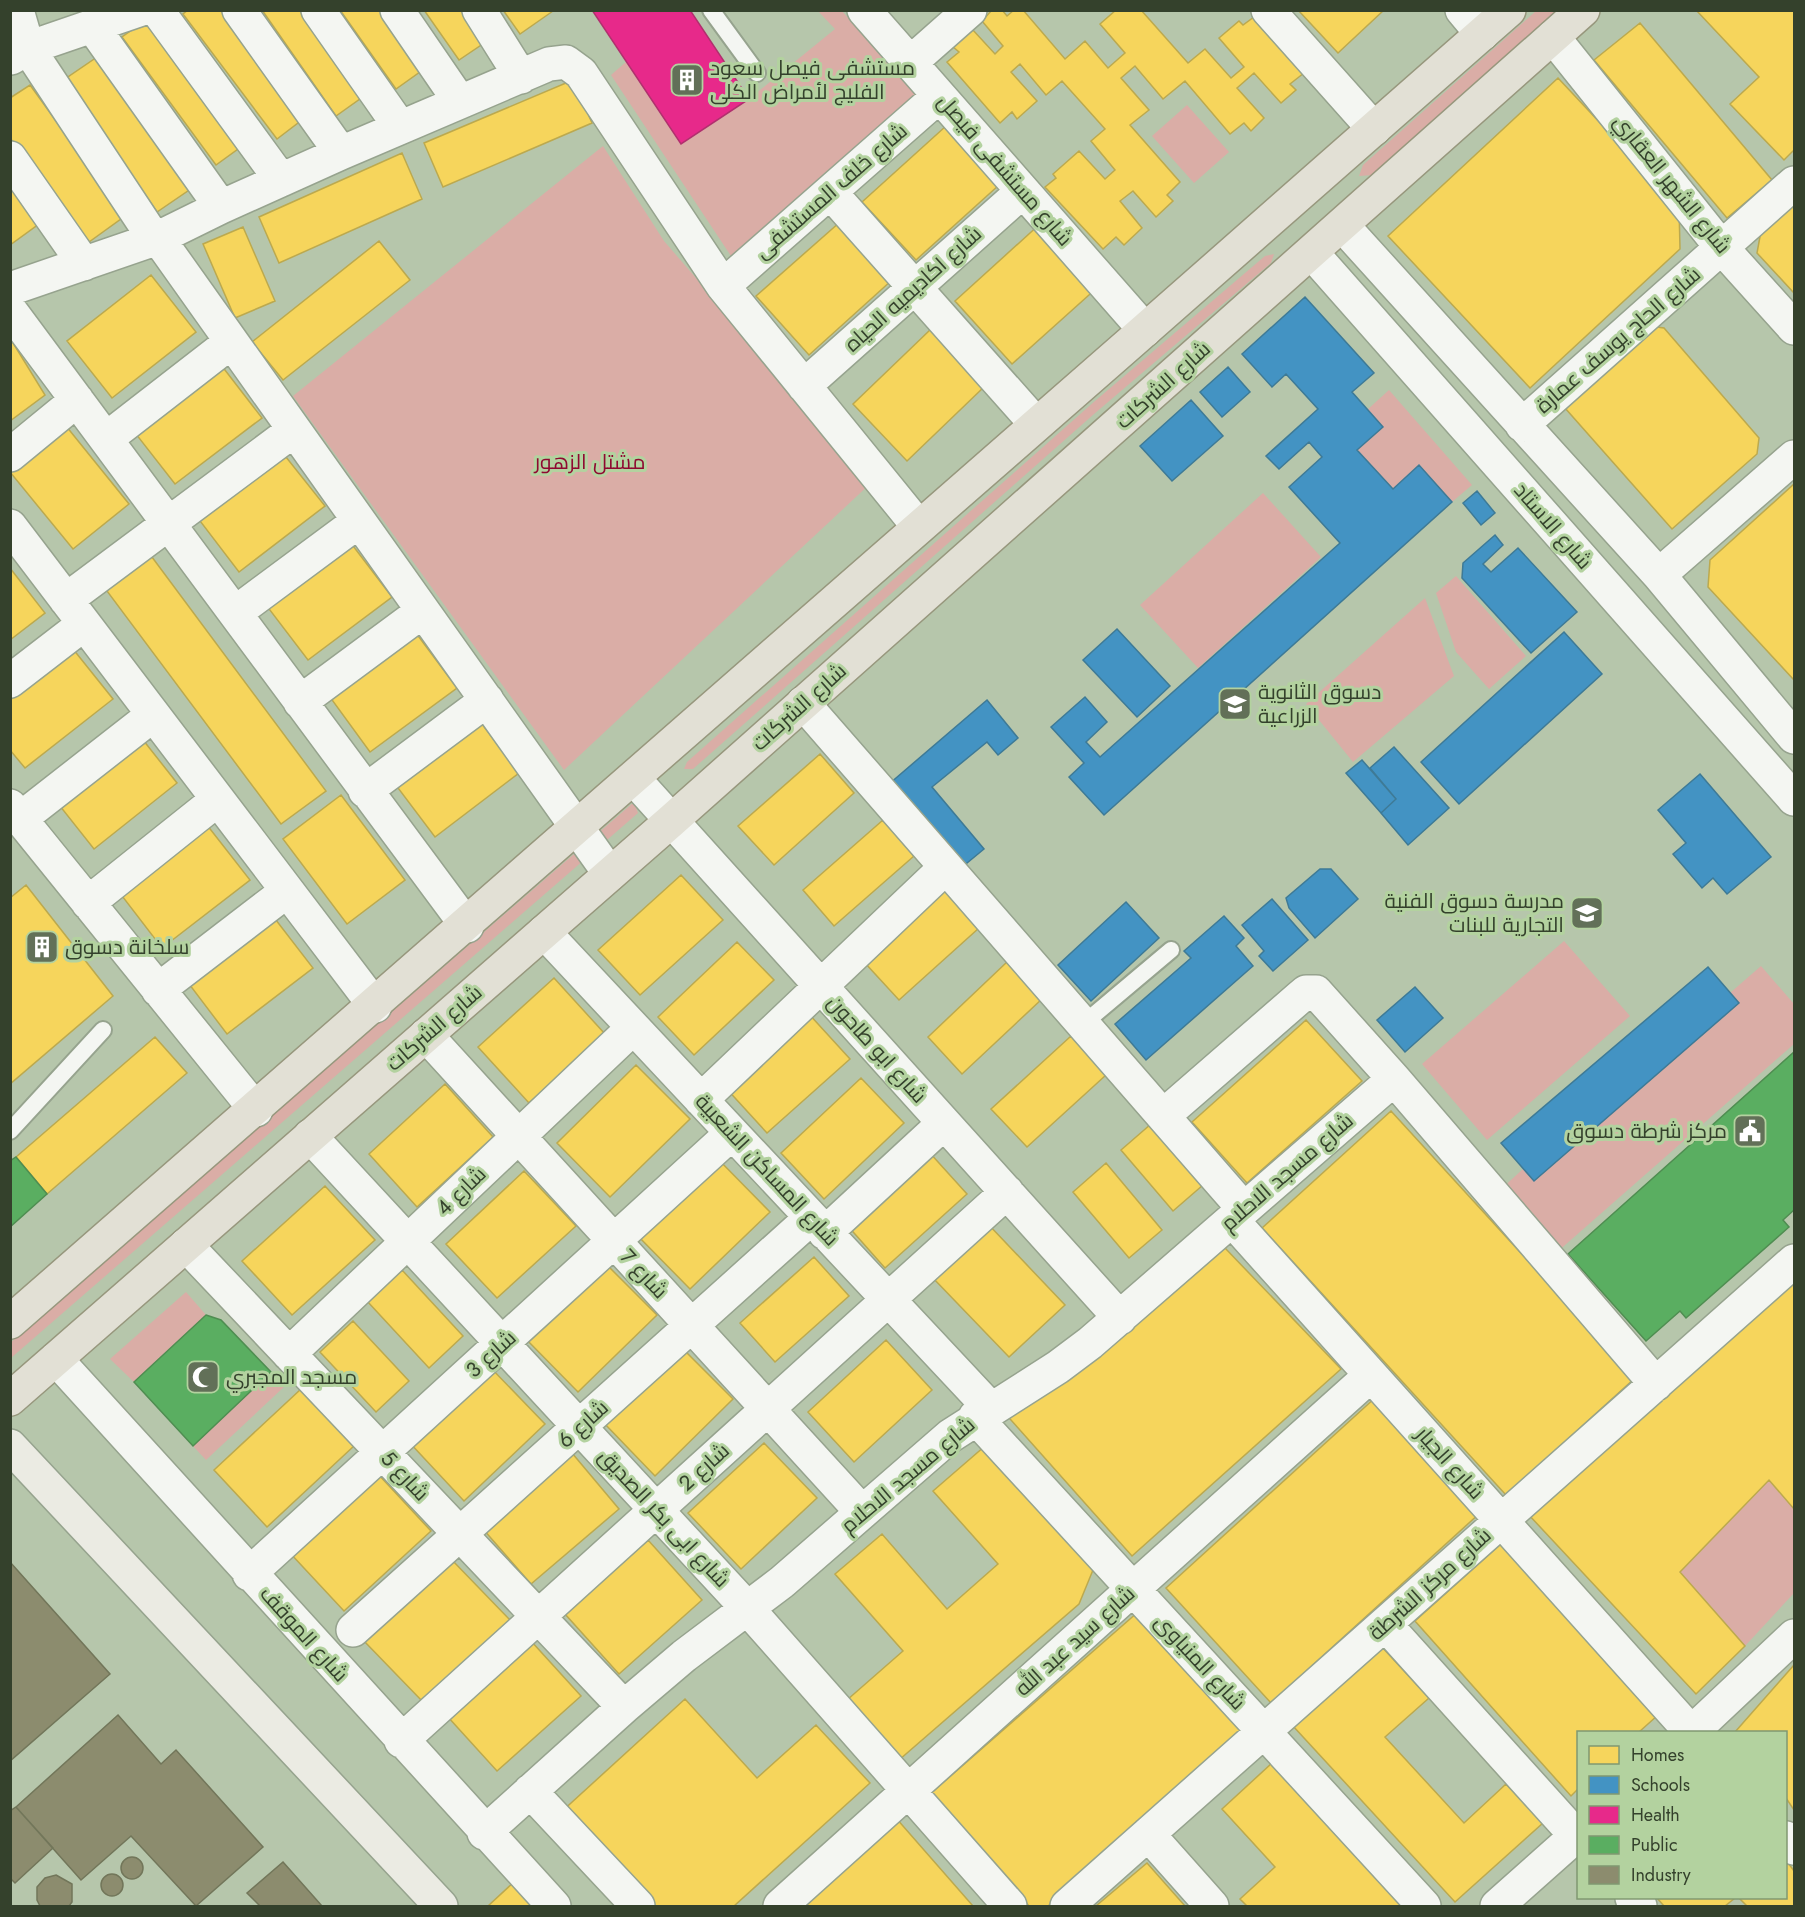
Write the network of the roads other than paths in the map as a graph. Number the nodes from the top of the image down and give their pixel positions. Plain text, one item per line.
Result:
1 (17, 10) edge
2 (139, 10) edge
3 (157, 10) edge
4 (239, 10) edge
5 (318, 10) edge
6 (397, 10) edge
7 (479, 10) edge
8 (864, 10) edge
9 (970, 10) edge
10 (1268, 10) edge
11 (1509, 10) edge
12 (1583, 10) edge
13 (717, 13) edge
14 (1472, 22) edge
15 (93, 27) junction
16 (1553, 37) junction
17 (19, 53) edge
18 (910, 63) junction
19 (757, 73) dead end
20 (521, 77) junction
21 (939, 96) junction
22 (460, 102) junction
23 (400, 127) junction
24 (1374, 129) junction
25 (341, 153) junction
26 (10, 158) edge
27 (281, 180) junction
28 (1794, 183) edge
29 (1023, 191) junction
30 (830, 192) junction
31 (221, 207) junction
32 (1343, 225) junction
33 (156, 239) junction
34 (1722, 248) junction
35 (1312, 253) junction
36 (84, 264) junction
37 (723, 286) junction
38 (14, 287) edge
39 (915, 287) junction
40 (1794, 327) edge
41 (1145, 330) junction
42 (231, 342) junction
43 (804, 386) junction
44 (77, 400) junction
45 (1035, 424) junction
46 (1522, 425) junction
47 (294, 430) junction
48 (106, 439) junction
49 (10, 455) edge
50 (1794, 457) edge
51 (359, 521) junction
52 (168, 524) junction
53 (919, 527) junction
54 (14, 538) edge
55 (1659, 575) junction
56 (423, 610) junction
57 (75, 612) junction
58 (235, 614) junction
59 (10, 681) edge
60 (487, 700) junction
61 (300, 702) junction
62 (803, 704) junction
63 (153, 715) junction
64 (1794, 738) edge
65 (1782, 763) edge
66 (635, 780) junction
67 (365, 790) junction
68 (1794, 799) edge
69 (218, 800) junction
70 (15, 812) edge
71 (671, 821) junction
72 (579, 829) junction
73 (946, 867) junction
74 (610, 874) junction
75 (287, 891) junction
76 (88, 903) junction
77 (467, 926) junction
78 (544, 932) junction
79 (1171, 950) dead end
80 (820, 986) junction
81 (158, 990) junction
82 (375, 1006) junction
83 (1083, 1024) junction
84 (633, 1028) junction
85 (103, 1030) dead end
86 (426, 1035) junction
87 (1394, 1079) junction
88 (701, 1100) junction
89 (256, 1110) junction
90 (1163, 1116) junction
91 (944, 1123) junction
92 (10, 1131) edge
93 (732, 1133) junction
94 (310, 1136) junction
95 (518, 1137) junction
96 (1007, 1192) junction
97 (1238, 1215) junction
98 (818, 1225) junction
99 (614, 1241) junction
100 (408, 1242) junction
101 (186, 1245) junction
102 (1794, 1261) edge
103 (888, 1300) junction
104 (1120, 1318) junction
105 (10, 1322) edge
106 (691, 1326) junction
107 (502, 1344) junction
108 (289, 1354) junction
109 (56, 1359) junction
110 (1371, 1375) junction
111 (1656, 1384) junction
112 (10, 1399) edge
113 (768, 1409) junction
114 (983, 1413) junction
115 (580, 1427) junction
116 (10, 1446) edge
117 (382, 1453) junction
118 (656, 1510) junction
119 (862, 1512) junction
120 (1502, 1521) junction
121 (460, 1535) junction
122 (249, 1574) junction
123 (1133, 1589) junction
124 (748, 1608) junction
125 (538, 1617) junction
126 (1385, 1624) junction
127 (353, 1630) dead end
128 (1794, 1636) edge
129 (624, 1707) junction
130 (1691, 1731) edge
131 (1693, 1731) edge
132 (1264, 1732) junction
133 (401, 1741) junction
134 (530, 1791) junction
135 (908, 1791) junction
136 (484, 1833) junction
137 (1148, 1834) junction
138 (1577, 1835) edge
139 (1577, 1837) edge
140 (441, 1906) edge
141 (554, 1906) edge
142 (638, 1906) edge
143 (780, 1906) edge
144 (1010, 1906) edge
145 (1066, 1906) edge
146 (1212, 1906) edge
147 (1424, 1906) edge
148 (1497, 1906) edge

1 - 17 street
2 - 15 street
3 - 27 street
4 - 25 street
5 - 23 street
6 - 22 street
7 - 20 street
8 - 18 street, شارع مستشفى فيصل
9 - 18 street
10 - 24 street
11 - 14 main road
12 - 16 main road, شارع الشركات
13 - 19 lane
14 - 24 main road
15 - 17 street
15 - 31 street
16 - 32 main road, شارع الشركات
16 - 34 street, شارع الشهر العقاري
17 - 33 street
18 - 21 street, شارع مستشفى فيصل
20 - 22 street
20 - 37 street
21 - 29 street, شارع مستشفى فيصل
21 - 30 street, شارع خلف المستشفى
22 - 23 street
23 - 25 street
24 - 41 main road
25 - 27 street
26 - 36 street
27 - 31 street
28 - 34 street, شارع الحاج يوسف عمارة
29 - 39 street, شارع اكاديميه الحياه
29 - 41 street, شارع مستشفى فيصل
30 - 37 street, شارع خلف المستشفى
30 - 39 street
31 - 33 street
32 - 35 main road, شارع الشركات
32 - 46 street, شارع الاستاد
33 - 36 street
33 - 42 street
34 - 40 street, شارع الشهر العقاري
34 - 46 street, شارع الحاج يوسف عمارة
35 - 62 main road, شارع الشركات
35 - 65 street, شارع الاستاد
36 - 38 street
37 - 43 street
38 - 44 street
39 - 43 street, شارع اكاديميه الحياه
39 - 45 street
41 - 45 main road
42 - 47 street
42 - 48 street
43 - 53 street
44 - 48 street
44 - 49 street
45 - 53 main road
46 - 55 street, شارع الاستاد
47 - 51 street
47 - 52 street
48 - 52 street
50 - 55 street
51 - 56 street
51 - 58 street
52 - 57 street
52 - 58 street
53 - 66 main road
54 - 57 street
55 - 64 street, شارع الاستاد
56 - 60 street
56 - 61 street
57 - 59 street
57 - 63 street
58 - 61 street
60 - 67 street
60 - 72 street
61 - 67 street
62 - 71 main road, شارع الشركات
62 - 73 street, شارع الجيار
63 - 69 street
63 - 70 street
65 - 68 street, شارع الاستاد
66 - 71 street, شارع ابو طاحون
66 - 72 main road
67 - 77 street
69 - 75 street
69 - 76 street
70 - 76 street
71 - 74 main road, شارع الشركات
71 - 80 street, شارع ابو طاحون
72 - 74 street
72 - 77 main road
73 - 80 street
73 - 83 street, شارع الجيار
74 - 78 main road, شارع الشركات
75 - 81 street
75 - 82 street
76 - 81 street
77 - 82 main road
78 - 84 street, شارع المساكن الشعبية
78 - 86 main road, شارع الشركات
79 - 83 lane
80 - 88 street
80 - 91 street, شارع ابو طاحون
81 - 89 street
82 - 89 main road
83 - 90 street, شارع الجيار
84 - 88 street, شارع المساكن الشعبية
84 - 95 street, شارع 4
85 - 92 lane
86 - 94 main road, شارع الشركات
86 - 95 street, شارع 7
87 - 90 street
87 - 97 street, شارع مسجد الاحلام
87 - 111 street
88 - 93 street, شارع المساكن الشعبية
89 - 105 main road
90 - 97 street, شارع الجيار
91 - 96 street, شارع ابو طاحون
91 - 98 street, شارع 6
93 - 98 street, شارع المساكن الشعبية
93 - 99 street, شارع 3
94 - 100 street, شارع ابى بكر الصديق
94 - 101 main road, شارع الشركات
95 - 99 street, شارع 7
95 - 100 street, شارع 4
96 - 103 street, شارع 2
96 - 104 street, شارع ابو طاحون
97 - 104 street, شارع مسجد الاحلام
97 - 110 street, شارع الجيار
98 - 103 street, شارع المساكن الشعبية
98 - 106 street, شارع 6
99 - 106 street, شارع 7
99 - 107 street, شارع 3
100 - 107 street, شارع ابى بكر الصديق
100 - 108 street, شارع 4
101 - 108 street, شارع 5
101 - 109 main road, شارع الشركات
102 - 111 street, شارع مركز الشرطة
103 - 113 street, شارع 2
103 - 114 street, شارع المساكن الشعبية
104 - 114 street, شارع مسجد الاحلام
106 - 113 street, شارع 7
106 - 115 street, شارع 6
107 - 115 street, شارع ابى بكر الصديق
107 - 117 street, شارع 3
108 - 117 street, شارع 5
109 - 112 main road, شارع الشركات
109 - 122 street, شارع الموقف
110 - 120 street, شارع الجيار
110 - 123 street, شارع سيد عبد الله
111 - 120 street, شارع مركز الشرطة
113 - 118 street, شارع 2
113 - 119 street, شارع 7
114 - 119 street, شارع مسجد الاحلام
114 - 123 street, شارع المنياوى
115 - 118 street, شارع ابى بكر الصديق
115 - 121 street, شارع 6
116 - 140 street
117 - 121 street, شارع 5
117 - 122 street, شارع 3
118 - 124 street, شارع ابى بكر الصديق
118 - 125 street, شارع 2
119 - 124 street, شارع مسجد الاحلام
120 - 126 street, شارع مركز الشرطة
120 - 130 street, شارع الجيار
121 - 125 street, شارع 5
121 - 127 street, شارع 6
122 - 133 street, شارع الموقف
123 - 132 street, شارع المنياوى
123 - 135 street, شارع سيد عبد الله
124 - 129 street, شارع مسجد الاحلام
124 - 135 street, شارع ابى بكر الصديق
125 - 129 street, شارع 5
125 - 133 street, شارع 2
126 - 132 street, شارع مركز الشرطة
126 - 138 street
128 - 131 street
129 - 134 street, شارع مسجد الاحلام
132 - 137 street, شارع مركز الشرطة
132 - 147 street, شارع المنياوى
133 - 136 street, شارع الموقف
134 - 136 street, شارع مسجد الاحلام
134 - 142 street
135 - 143 street, شارع سيد عبد الله
135 - 144 street, شارع ابى بكر الصديق
136 - 141 street, شارع الموقف
137 - 145 street, شارع مركز الشرطة
137 - 146 street
139 - 148 street

